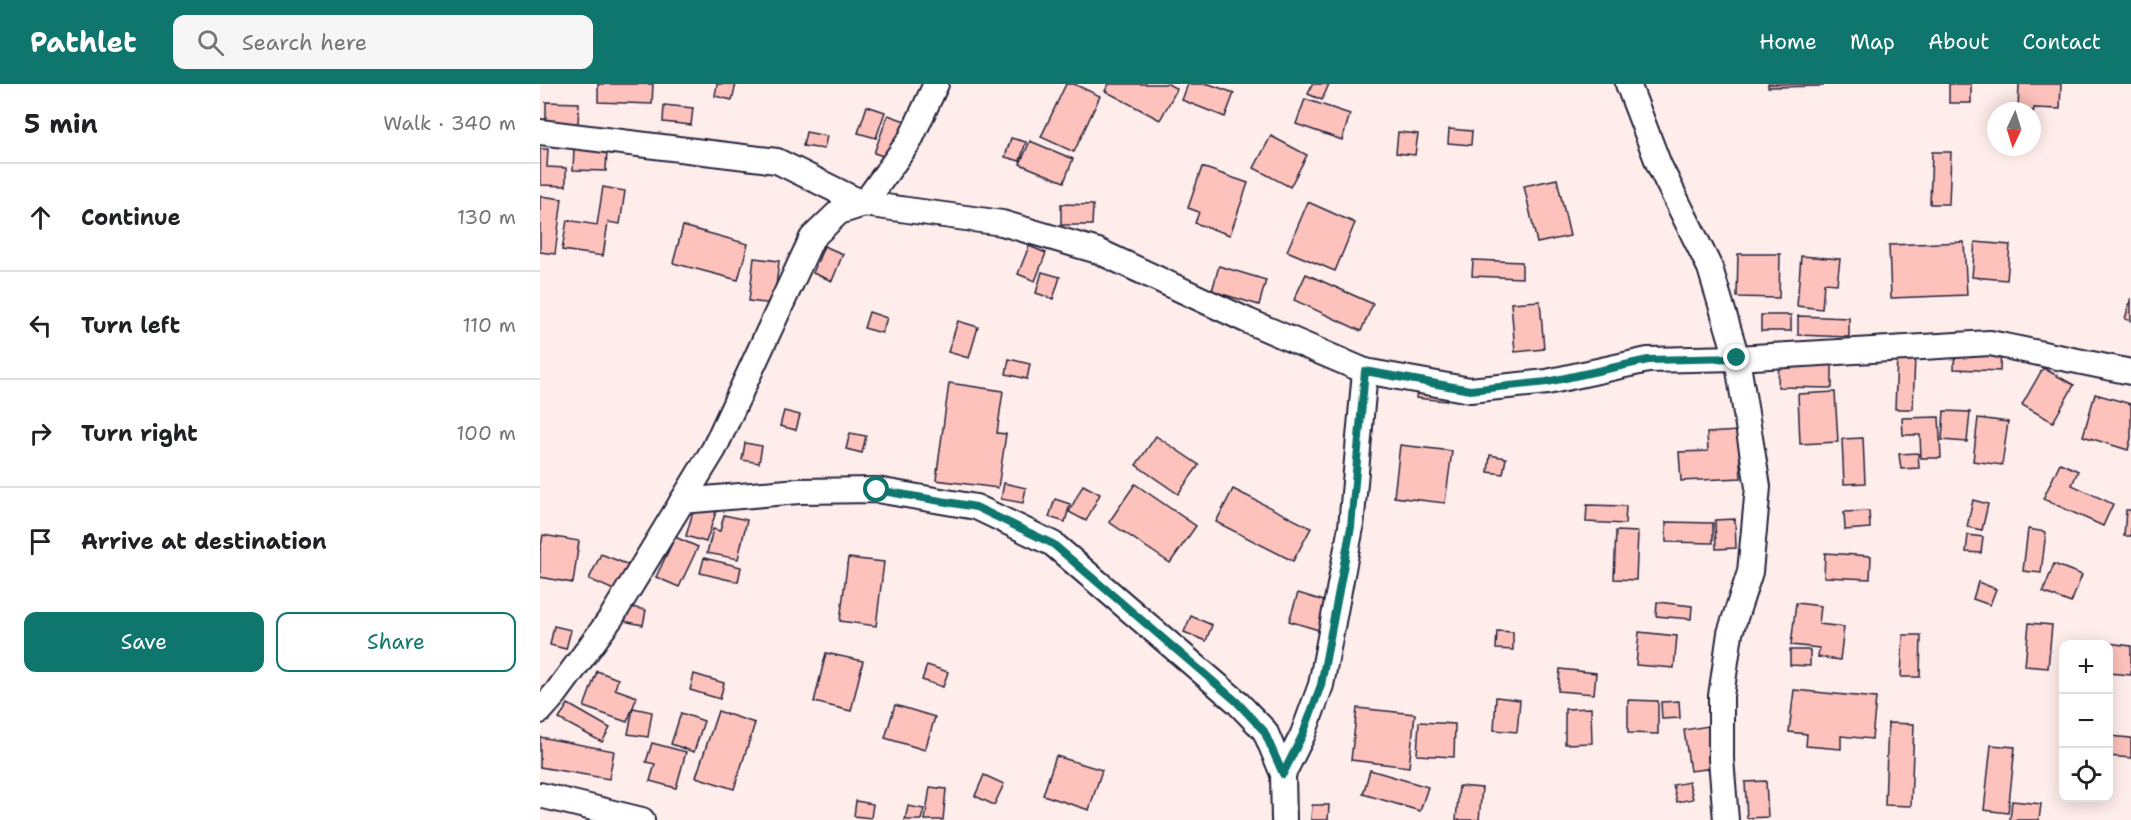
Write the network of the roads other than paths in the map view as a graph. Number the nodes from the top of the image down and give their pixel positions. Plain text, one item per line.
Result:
1 (936, 84) edge
2 (1628, 84) edge
3 (540, 132) edge
4 (864, 204) junction
5 (1737, 358) junction
6 (1365, 371) junction
7 (2131, 372) edge
8 (682, 501) junction
9 (540, 711) edge
10 (1283, 774) junction
11 (540, 795) edge
12 (642, 820) edge
13 (1284, 820) edge
14 (1726, 820) edge

1 - 4 street
2 - 5 street
3 - 4 street
4 - 6 street
4 - 8 street
5 - 6 street
5 - 7 street
5 - 14 street
6 - 10 street
8 - 9 street
8 - 10 street
10 - 13 street
11 - 12 street

